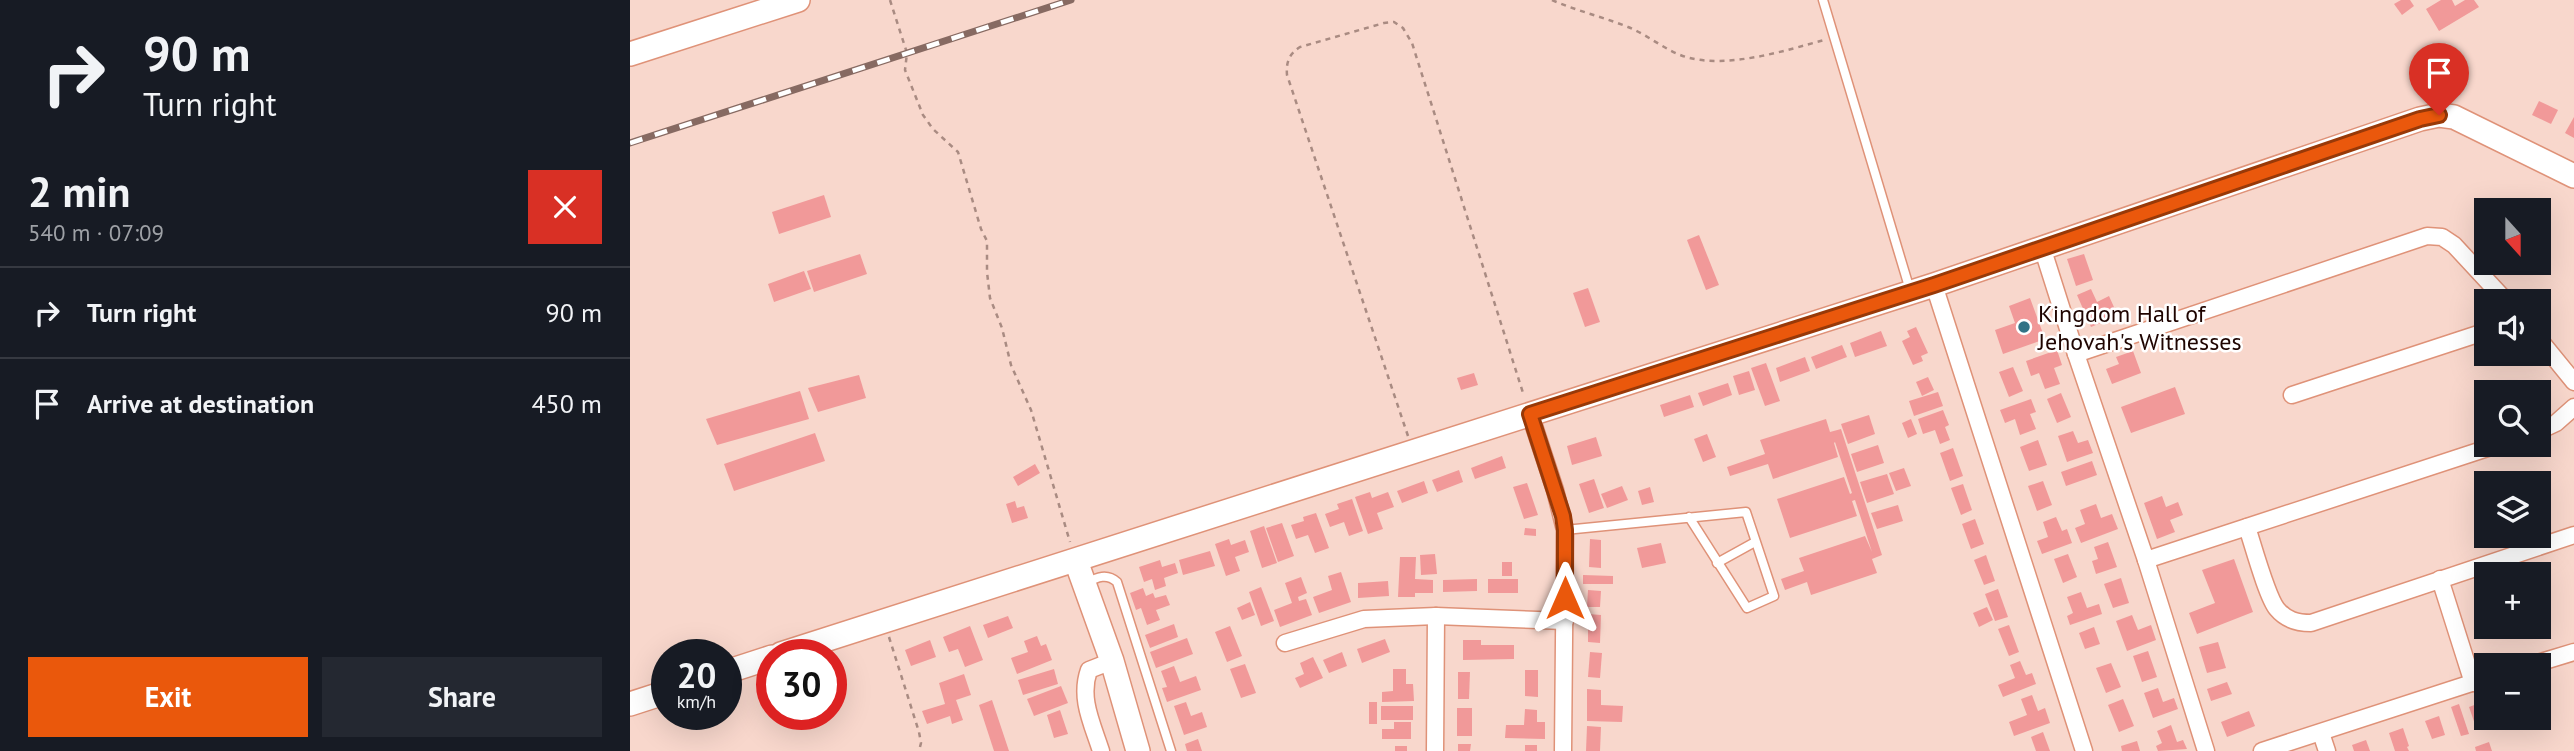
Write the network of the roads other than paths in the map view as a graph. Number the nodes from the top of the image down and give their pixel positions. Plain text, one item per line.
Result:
1 (798, 0) edge
2 (1823, 0) edge
3 (630, 54) edge
4 (2574, 176) edge
5 (2042, 247) junction
6 (1934, 285) junction
7 (2496, 289) edge
8 (1910, 293) junction
9 (2474, 335) edge
10 (2076, 354) junction
11 (2551, 354) edge
12 (2574, 382) edge
13 (2292, 395) dead end
14 (2574, 407) edge
15 (1530, 414) junction
16 (2551, 425) edge
17 (2474, 453) edge
18 (1689, 517) junction
19 (2247, 527) junction
20 (1565, 530) junction
21 (2574, 535) edge
22 (1755, 542) junction
23 (2146, 560) junction
24 (1076, 561) junction
25 (1717, 563) junction
26 (2440, 579) junction
27 (1086, 584) junction
28 (1436, 616) junction
29 (1565, 621) junction
30 (827, 639) edge
31 (1285, 643) dead end
32 (2574, 652) edge
33 (2551, 659) edge
34 (1112, 661) junction
35 (2474, 665) edge
36 (2474, 682) edge
37 (651, 697) edge
38 (630, 704) edge
39 (2320, 733) junction
40 (1101, 751) edge
41 (1138, 751) edge
42 (1171, 751) edge
43 (1435, 751) edge
44 (1563, 751) edge
45 (2084, 751) edge
46 (2206, 751) edge
47 (2262, 751) edge
48 (2327, 751) edge

1 - 3 street
2 - 8 lane
4 - 5 street
5 - 6 street
5 - 10 street
6 - 8 street
6 - 45 street
7 - 10 street
8 - 15 street
9 - 13 street
10 - 23 street
11 - 12 street
14 - 16 street
15 - 20 street
15 - 24 street
17 - 19 street
18 - 20 lane
18 - 22 lane
18 - 25 lane
19 - 23 street
19 - 26 street
20 - 29 street
21 - 26 street
22 - 25 lane
22 - 25 lane
23 - 46 street
24 - 27 street
24 - 30 street
26 - 35 street
27 - 34 street
27 - 42 lane
28 - 29 street
28 - 31 street
28 - 43 street
29 - 44 street
32 - 33 street
34 - 40 street
34 - 41 street
36 - 39 street
37 - 38 street
39 - 47 street
39 - 48 street

